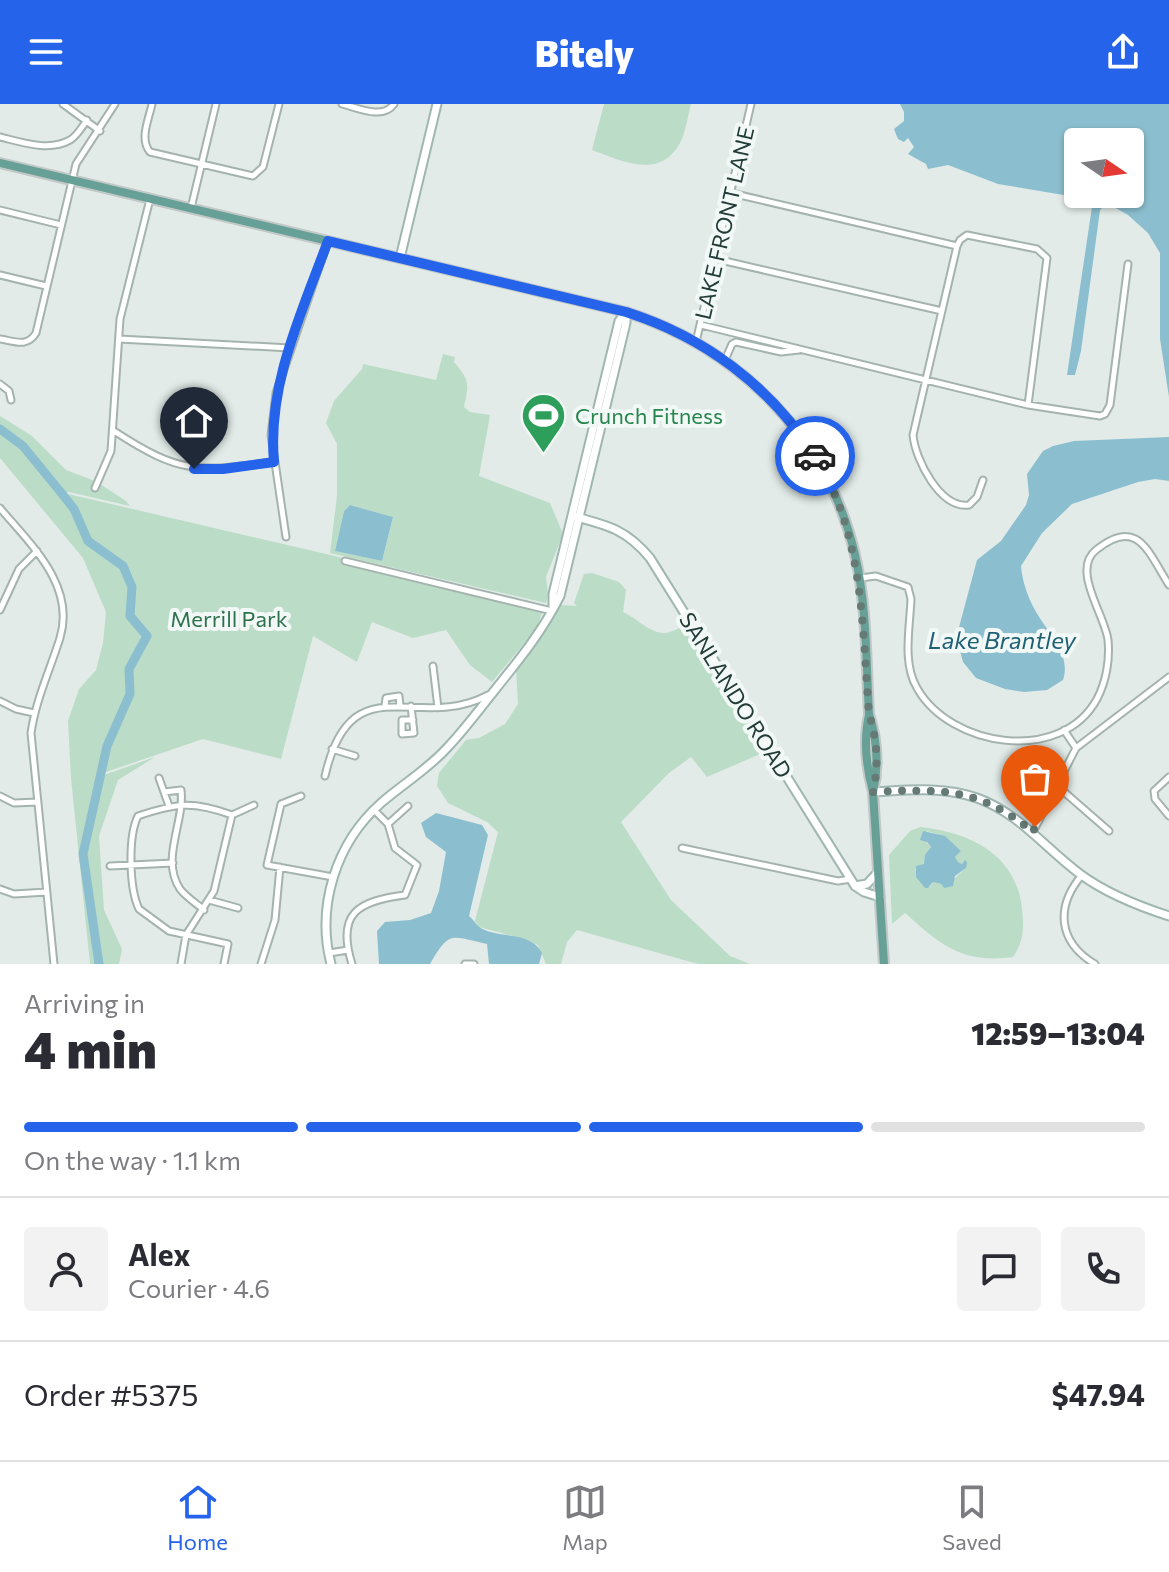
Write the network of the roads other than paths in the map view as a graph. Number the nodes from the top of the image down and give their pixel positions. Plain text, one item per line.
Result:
1 (63, 104) edge
2 (115, 104) edge
3 (152, 104) edge
4 (216, 104) edge
5 (279, 104) edge
6 (342, 104) edge
7 (437, 104) edge
8 (751, 104) edge
9 (392, 107) edge
10 (87, 120) junction
11 (100, 131) junction
12 (0, 137) edge
13 (0, 163) edge
14 (201, 164) junction
15 (71, 180) junction
16 (731, 193) junction
17 (150, 199) junction
18 (191, 208) junction
19 (0, 210) edge
20 (61, 225) junction
21 (328, 241) junction
22 (957, 246) junction
23 (400, 258) junction
24 (716, 259) junction
25 (1128, 264) dead end
26 (0, 275) edge
27 (46, 286) junction
28 (942, 311) junction
29 (626, 312) junction
30 (701, 325) junction
31 (0, 339) edge
32 (119, 339) junction
33 (696, 342) junction
34 (290, 348) junction
35 (800, 350) junction
36 (725, 360) junction
37 (924, 381) junction
38 (0, 384) edge
39 (11, 400) dead end
40 (1028, 405) junction
41 (114, 431) junction
42 (274, 462) junction
43 (983, 480) dead end
44 (95, 488) dead end
45 (0, 508) edge
46 (576, 517) junction
47 (286, 537) dead end
48 (37, 551) junction
49 (345, 561) dead end
50 (859, 578) junction
51 (1169, 585) edge
52 (0, 610) edge
53 (553, 611) junction
54 (433, 666) dead end
55 (1169, 677) edge
56 (493, 692) junction
57 (0, 701) edge
58 (462, 705) junction
59 (411, 706) junction
60 (438, 708) junction
61 (34, 713) junction
62 (475, 715) junction
63 (413, 720) junction
64 (1064, 730) junction
65 (1076, 748) junction
66 (332, 749) junction
67 (355, 756) dead end
68 (325, 776) dead end
69 (1169, 777) edge
70 (159, 778) dead end
71 (1055, 784) junction
72 (164, 792) junction
73 (873, 792) junction
74 (0, 796) edge
75 (301, 796) dead end
76 (38, 802) junction
77 (183, 803) junction
78 (254, 805) dead end
79 (169, 806) junction
80 (408, 806) dead end
81 (374, 810) junction
82 (232, 815) junction
83 (1169, 816) edge
84 (388, 824) junction
85 (1109, 831) dead end
86 (1033, 832) junction
87 (682, 848) dead end
88 (131, 863) junction
89 (173, 863) junction
90 (110, 866) dead end
91 (280, 867) junction
92 (878, 872) junction
93 (1082, 875) junction
94 (333, 877) junction
95 (853, 882) junction
96 (0, 889) edge
97 (47, 892) junction
98 (880, 897) junction
99 (209, 900) junction
100 (238, 908) dead end
101 (204, 910) junction
102 (1169, 916) edge
103 (186, 935) junction
104 (348, 950) junction
105 (328, 953) junction
106 (54, 964) edge
107 (181, 964) edge
108 (224, 964) edge
109 (261, 964) edge
110 (331, 964) edge
111 (352, 964) edge
112 (465, 964) edge
113 (474, 964) edge
114 (884, 964) edge
115 (1095, 964) edge

1 - 10 street
2 - 11 street
3 - 14 street
4 - 14 street
5 - 14 street
6 - 9 street
7 - 23 street
8 - 16 street, LAKE FRONT LANE
10 - 11 street
10 - 12 street
11 - 15 street
13 - 15 main road
14 - 18 street
15 - 17 main road
15 - 20 street
16 - 22 street
16 - 24 street, LAKE FRONT LANE
17 - 18 main road
17 - 32 street
18 - 21 main road
19 - 20 street
20 - 27 street
21 - 23 main road
21 - 34 street
22 - 28 street
22 - 40 street
23 - 29 main road
24 - 28 street
24 - 30 street, LAKE FRONT LANE
25 - 40 street
26 - 27 street
27 - 31 street
28 - 37 street
29 - 33 main road
29 - 46 street
30 - 33 street, LAKE FRONT LANE
30 - 35 street
32 - 34 street
32 - 41 street
33 - 36 main road
34 - 42 street
35 - 36 street
35 - 37 street
36 - 50 main road
37 - 40 street
37 - 43 street
38 - 39 street
41 - 42 street
41 - 44 street
42 - 47 street
45 - 48 street
46 - 53 street
46 - 95 street, SANLANDO ROAD
48 - 52 street
48 - 61 street
49 - 53 street
50 - 64 street
50 - 73 main road
51 - 64 street
53 - 56 street
54 - 60 street
55 - 65 street
56 - 58 street
56 - 62 street
57 - 61 street
58 - 60 street
58 - 62 street
59 - 60 street
59 - 63 street
59 - 66 street
61 - 76 street
62 - 81 street
63 - 63 street
64 - 65 street
65 - 71 street
66 - 67 street
66 - 68 street
69 - 83 street
70 - 72 street
71 - 85 street
71 - 86 street
72 - 77 street
72 - 79 street
73 - 86 street
73 - 92 main road
74 - 76 street
75 - 91 street
76 - 97 street
77 - 79 street
77 - 82 street
77 - 89 street
78 - 82 street
79 - 88 street
80 - 84 street
81 - 84 street
81 - 94 street
82 - 99 street
84 - 104 street
86 - 93 street
87 - 95 street
88 - 89 street
88 - 90 street
88 - 103 street
89 - 101 street
91 - 94 street
91 - 109 street
92 - 95 street
92 - 98 main road
93 - 102 street
93 - 115 street
94 - 105 street
95 - 98 street
96 - 97 street
97 - 106 street
98 - 114 main road
99 - 100 street
99 - 101 street
101 - 103 street
103 - 107 street
103 - 108 street
104 - 105 street
104 - 111 street
105 - 110 street
112 - 113 street

